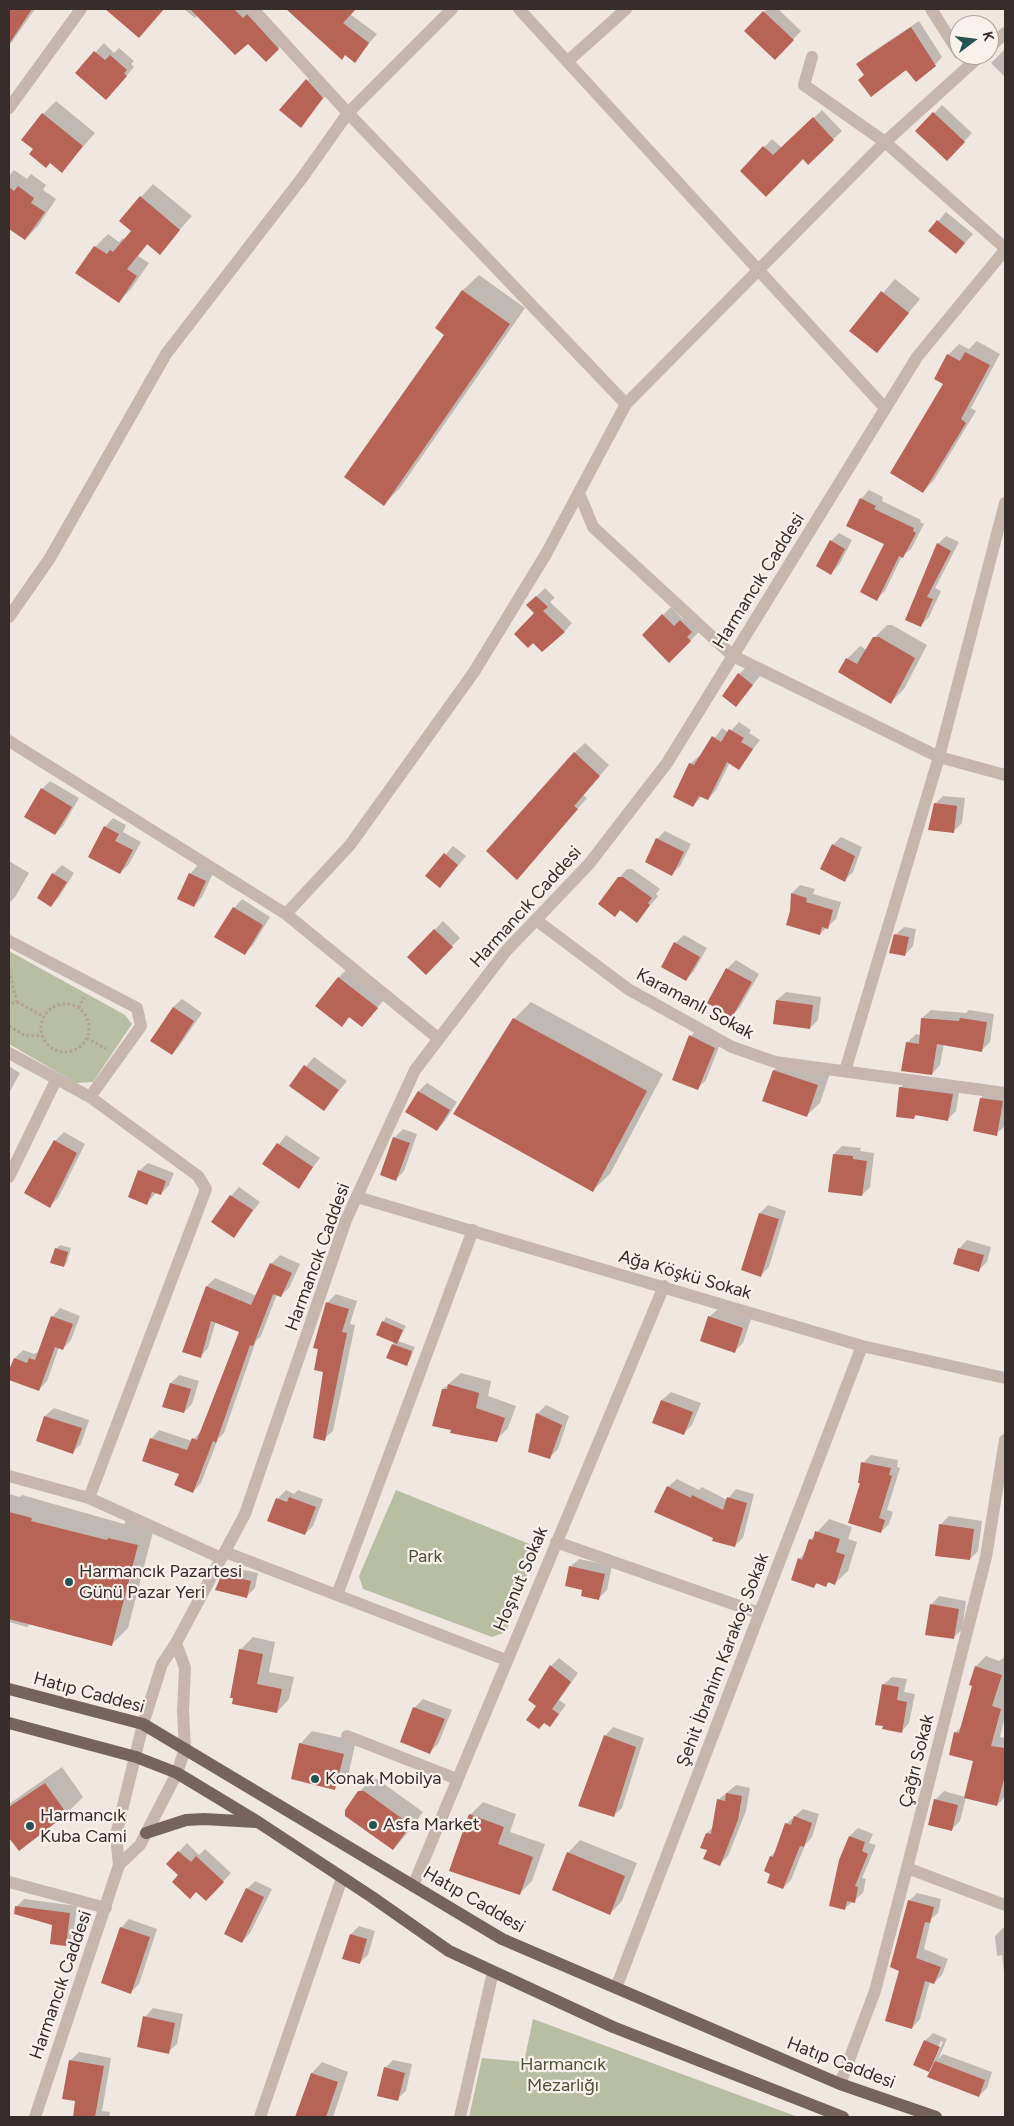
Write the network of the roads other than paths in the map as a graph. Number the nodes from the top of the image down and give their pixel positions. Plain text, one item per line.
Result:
1 (81, 9) edge
2 (253, 9) edge
3 (452, 9) edge
4 (519, 9) edge
5 (626, 9) edge
6 (931, 9) edge
7 (949, 37) edge
8 (812, 57) dead end
9 (568, 61) junction
10 (968, 67) edge
11 (9, 108) edge
12 (348, 113) junction
13 (885, 142) junction
14 (1005, 249) edge
15 (758, 268) junction
16 (626, 404) junction
17 (886, 408) junction
18 (578, 493) junction
19 (1005, 503) edge
20 (9, 617) edge
21 (733, 656) junction
22 (9, 741) edge
23 (939, 757) junction
24 (1005, 775) edge
25 (286, 914) junction
26 (536, 920) junction
27 (9, 941) edge
28 (439, 1039) junction
29 (9, 1053) edge
30 (845, 1071) junction
31 (56, 1080) junction
32 (1005, 1092) edge
33 (90, 1097) junction
34 (9, 1177) edge
35 (357, 1197) junction
36 (473, 1230) junction
37 (664, 1286) junction
38 (862, 1346) junction
39 (1005, 1378) edge
40 (1005, 1440) edge
41 (9, 1476) edge
42 (89, 1498) junction
43 (556, 1542) junction
44 (223, 1555) junction
45 (337, 1595) junction
46 (760, 1613) junction
47 (176, 1643) junction
48 (506, 1660) junction
49 (9, 1689) edge
50 (9, 1723) edge
51 (144, 1724) junction
52 (347, 1736) dead end
53 (185, 1749) junction
54 (136, 1757) junction
55 (177, 1773) junction
56 (457, 1779) junction
57 (258, 1822) junction
58 (146, 1833) junction
59 (120, 1864) junction
60 (907, 1868) junction
61 (342, 1878) junction
62 (9, 1882) edge
63 (413, 1886) junction
64 (1005, 1905) edge
65 (106, 1908) junction
66 (493, 1972) junction
67 (616, 1988) junction
68 (840, 2084) junction
69 (35, 2117) edge
70 (260, 2117) edge
71 (460, 2117) edge
72 (843, 2117) edge
73 (936, 2117) edge

1 - 11 street
2 - 12 street
3 - 12 street
4 - 9 street
5 - 9 street
6 - 7 street
8 - 13 street
9 - 15 street
10 - 13 street
12 - 16 street
12 - 20 street
13 - 14 street
13 - 15 street
14 - 17 street, Harmancık Caddesi
15 - 16 street
15 - 17 street
16 - 18 street
17 - 21 street, Harmancık Caddesi
18 - 21 street
18 - 25 street
19 - 23 street
21 - 23 street
21 - 26 street, Harmancık Caddesi
22 - 25 street
23 - 24 street
23 - 30 street
25 - 28 street
26 - 28 street, Harmancık Caddesi
26 - 30 street, Karamanlı Sokak
27 - 33 street
28 - 35 street, Harmancık Caddesi
29 - 31 street
30 - 32 street, Karamanlı Sokak
31 - 33 street
31 - 34 street
33 - 42 street
35 - 36 street, Ağa Köşkü Sokak
35 - 44 street, Harmancık Caddesi
36 - 37 street, Ağa Köşkü Sokak
36 - 45 street
37 - 38 street, Ağa Köşkü Sokak
37 - 43 street, Hoşnut Sokak
38 - 39 street, Ağa Köşkü Sokak
38 - 46 street, Şehit İbrahim Karakoç Sokak
40 - 60 street, Çağrı Sokak
41 - 42 street
42 - 44 street
43 - 46 street
43 - 48 street, Hoşnut Sokak
44 - 45 street
44 - 47 street, Harmancık Caddesi
45 - 48 street
46 - 67 street, Şehit İbrahim Karakoç Sokak
47 - 51 street, Harmancık Caddesi
47 - 53 street
48 - 56 street, Hoşnut Sokak
49 - 51 main road, Hatıp Caddesi
50 - 54 main road
51 - 53 main road, Hatıp Caddesi
51 - 54 street, Harmancık Caddesi
52 - 56 street
53 - 55 street
53 - 63 main road, Hatıp Caddesi
54 - 55 main road
54 - 59 street, Harmancık Caddesi
55 - 57 main road
55 - 58 street
56 - 63 street, Hoşnut Sokak
57 - 58 main road
57 - 61 main road
58 - 59 street
59 - 65 street, Harmancık Caddesi
60 - 64 street
60 - 68 street, Çağrı Sokak
61 - 66 main road
61 - 70 street
62 - 65 street
63 - 67 main road, Hatıp Caddesi
65 - 69 street, Harmancık Caddesi
66 - 71 street
66 - 72 main road
67 - 68 main road, Hatıp Caddesi
68 - 73 main road, Hatıp Caddesi

